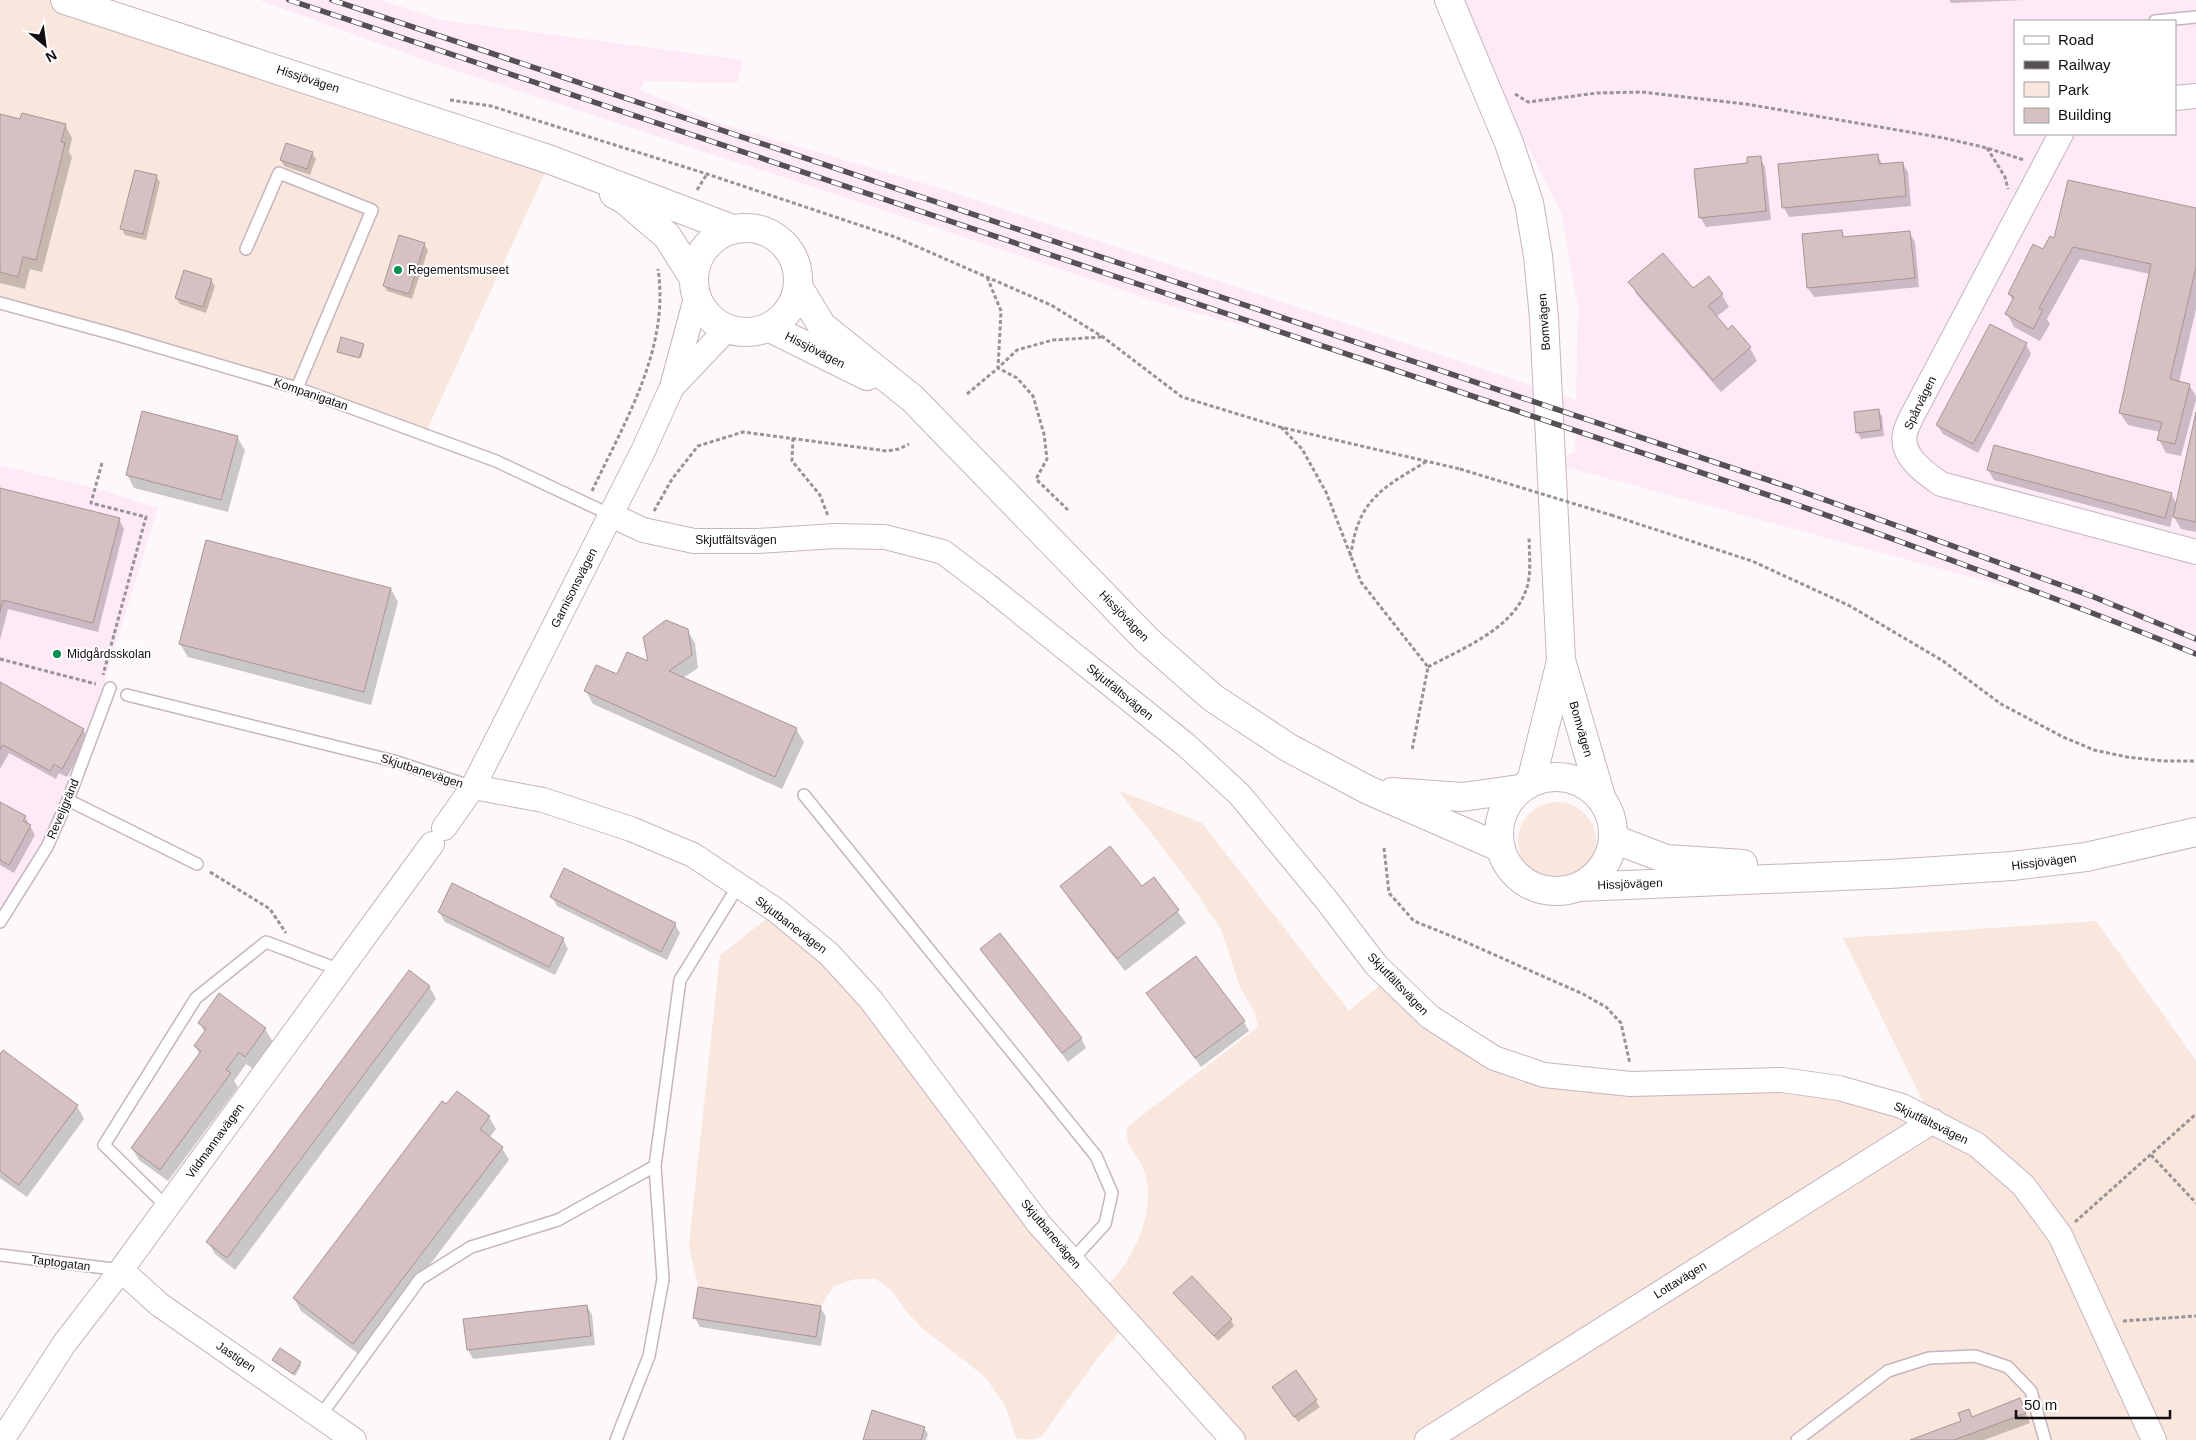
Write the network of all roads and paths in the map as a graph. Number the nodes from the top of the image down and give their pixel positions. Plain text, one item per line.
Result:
1 (65, 0) edge
2 (1450, 0) edge
3 (2196, 17) edge
4 (2155, 20) edge
5 (1509, 89) dead end
6 (2196, 96) edge
7 (2176, 98) edge
8 (444, 99) dead end
9 (2060, 135) edge
10 (1987, 148) junction
11 (551, 160) junction
12 (2042, 167) junction
13 (708, 174) junction
14 (2008, 193) dead end
15 (683, 210) junction
16 (730, 228) junction
17 (667, 236) junction
18 (246, 249) dead end
19 (986, 276) junction
20 (694, 288) junction
21 (799, 288) junction
22 (0, 303) edge
23 (770, 328) junction
24 (727, 329) junction
25 (1103, 337) junction
26 (998, 368) junction
27 (672, 387) junction
28 (297, 388) junction
29 (967, 394) dead end
30 (913, 399) junction
31 (1280, 427) junction
32 (793, 438) junction
33 (908, 444) dead end
34 (1428, 461) junction
35 (102, 463) dead end
36 (1528, 485) dead end
37 (1528, 494) dead end
38 (586, 503) junction
39 (1068, 510) dead end
40 (611, 515) junction
41 (643, 530) junction
42 (1529, 534) dead end
43 (835, 536) junction
44 (2196, 552) edge
45 (1350, 557) junction
46 (0, 659) edge
47 (1561, 660) junction
48 (1428, 666) junction
49 (105, 687) junction
50 (127, 695) dead end
51 (1412, 750) dead end
52 (2196, 761) edge
53 (1525, 786) junction
54 (473, 787) junction
55 (1368, 790) junction
56 (804, 795) dead end
57 (1601, 797) junction
58 (68, 800) junction
59 (2196, 832) edge
60 (1614, 839) junction
61 (1500, 847) junction
62 (1384, 848) dead end
63 (197, 864) joint
64 (1889, 874) junction
65 (738, 886) junction
66 (1580, 886) junction
67 (0, 922) edge
68 (302, 956) junction
69 (340, 970) junction
70 (1631, 1084) junction
71 (2196, 1114) edge
72 (1932, 1121) junction
73 (2151, 1155) junction
74 (655, 1166) junction
75 (2196, 1203) edge
76 (167, 1207) junction
77 (2060, 1235) junction
78 (0, 1255) edge
79 (1072, 1260) junction
80 (121, 1270) junction
81 (2196, 1316) edge
82 (2100, 1322) junction
83 (321, 1416) junction
84 (2, 1440) edge
85 (354, 1440) edge
86 (616, 1440) edge
87 (1232, 1440) edge
88 (1427, 1440) edge
89 (1797, 1440) edge
90 (2045, 1440) edge
91 (2154, 1440) edge

1 - 11 main road, Hissjövägen
2 - 47 main road, Bomvägen
3 - 4 lane
5 - 10 path
6 - 7 street
8 - 13 path
9 - 12 street, Spårvägen
10 - 12 path
10 - 14 path
11 - 15 main road, Hissjövägen
11 - 17 main road, Hissjövägen
12 - 44 street, Spårvägen
13 - 15 path
13 - 19 path
15 - 16 main road, Hissjövägen
16 - 20 main road
16 - 21 main road
17 - 20 main road, Hissjövägen
17 - 38 path
18 - 28 lane
19 - 25 path
19 - 26 path
20 - 24 main road
20 - 27 street, Garnisonsvägen
21 - 23 main road
21 - 30 main road, Hissjövägen
22 - 28 lane, Kompanigatan
23 - 24 main road
23 - 30 main road, Hissjövägen
24 - 27 street, Garnisonsvägen
25 - 26 path
25 - 31 path
26 - 29 path
26 - 39 path
27 - 40 street, Garnisonsvägen
28 - 38 lane, Kompanigatan
30 - 55 main road, Hissjövägen
31 - 34 path
31 - 45 path
32 - 33 path
32 - 41 path
32 - 43 path
34 - 45 path
34 - 52 path, bridge
35 - 49 path
36 - 37 path
38 - 40 lane, Kompanigatan
40 - 41 street, Skjutfältsvägen
40 - 54 street, Garnisonsvägen
41 - 43 street, Skjutfältsvägen
42 - 48 path
43 - 70 street, Skjutfältsvägen
45 - 48 path
46 - 49 path
47 - 53 main road, Bomvägen
47 - 57 main road, Bomvägen
48 - 51 path
49 - 58 lane, Reveljgränd
50 - 54 lane, Skjutbanevägen
53 - 55 main road, Hissjövägen
53 - 57 main road
53 - 61 main road
54 - 65 street, Skjutbanevägen
54 - 69 street, Vildmannavägen
55 - 61 main road, Hissjövägen
56 - 79 lane
57 - 60 main road
58 - 63 lane
58 - 67 lane, Reveljgränd
59 - 64 main road, Hissjövägen
60 - 64 main road, Hissjövägen
60 - 66 main road
61 - 66 main road
62 - 70 path
63 - 68 path
64 - 66 main road, Hissjövägen
65 - 74 lane
65 - 79 street, Skjutbanevägen
68 - 69 lane
68 - 76 lane
69 - 76 street, Vildmannavägen
70 - 72 street, Skjutfältsvägen
71 - 73 path
72 - 77 street, Skjutfältsvägen
72 - 88 street, Lottavägen
73 - 75 path
73 - 77 path
74 - 83 lane
74 - 86 lane
76 - 80 street, Vildmannavägen
77 - 82 street, Skjutfältsvägen
78 - 80 lane, Taptogatan
79 - 87 street, Skjutbanevägen
80 - 83 street, Jastigen
80 - 84 street, Vildmannavägen
81 - 82 path
82 - 91 street, Skjutfältsvägen
83 - 85 street, Jastigen
89 - 90 lane

